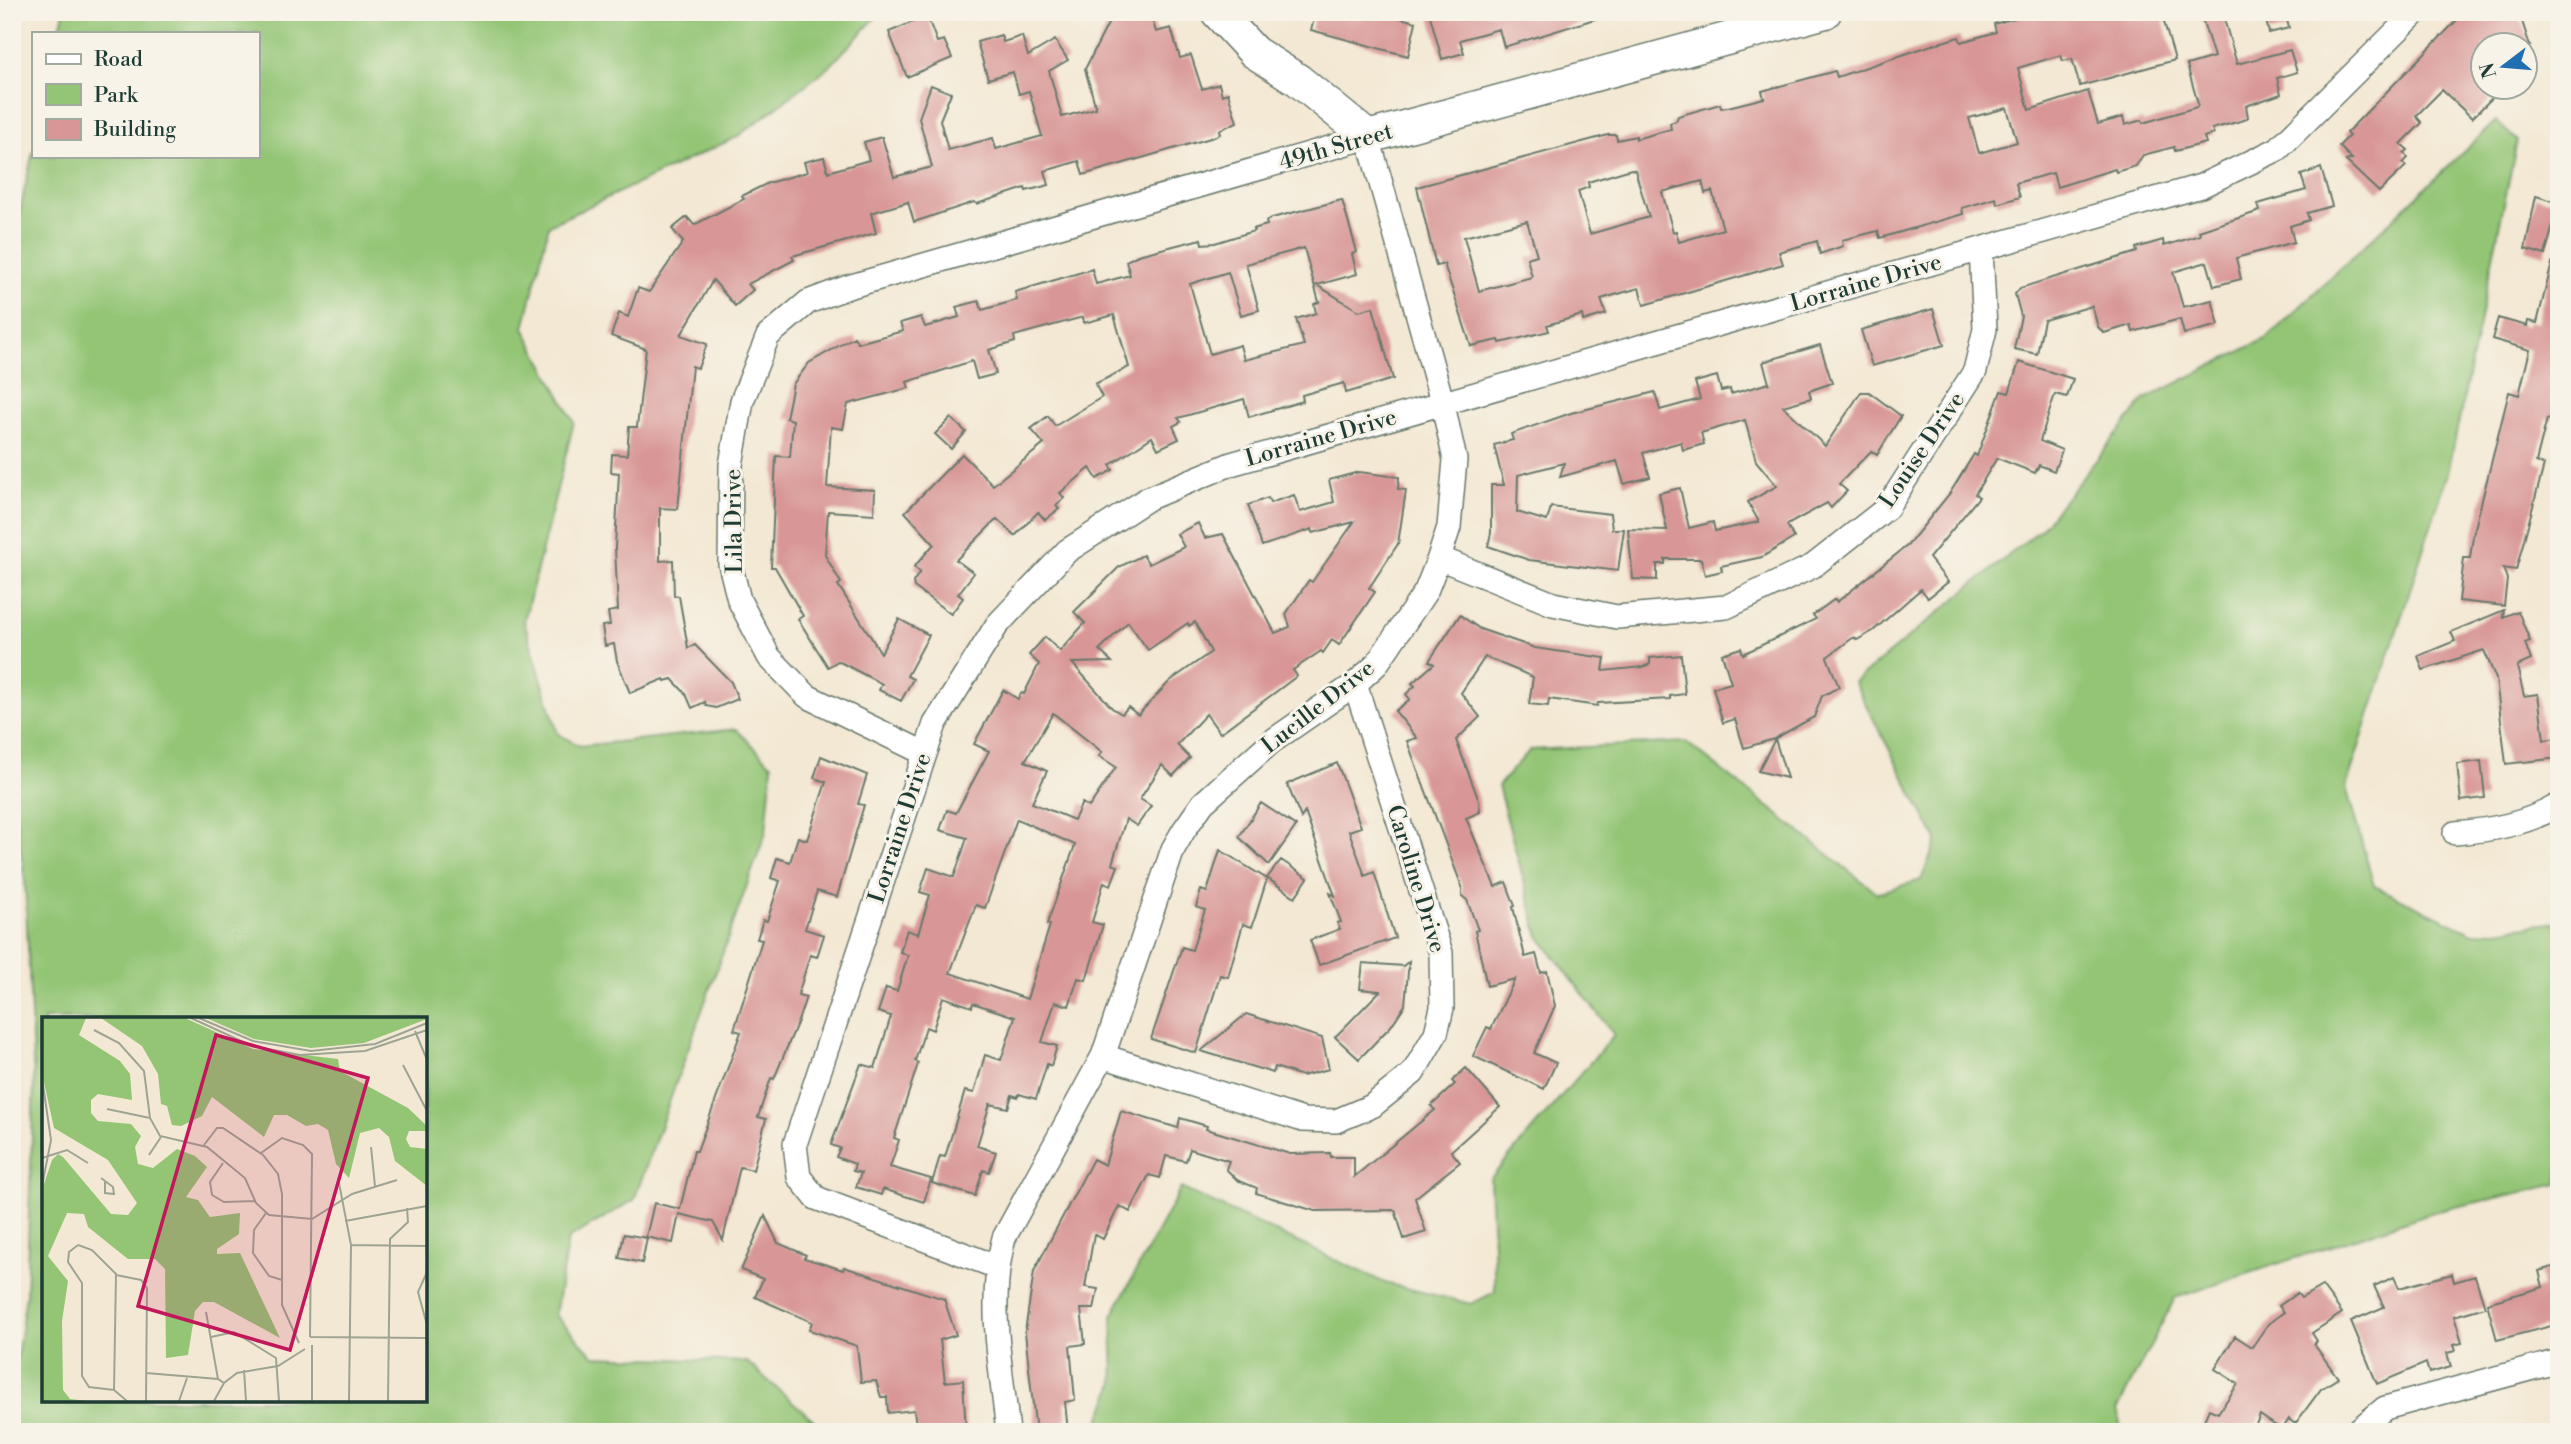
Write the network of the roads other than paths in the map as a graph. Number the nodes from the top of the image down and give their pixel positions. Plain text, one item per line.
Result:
1 (1217, 12) edge
2 (1825, 12) edge
3 (2416, 12) edge
4 (1368, 137) junction
5 (1981, 249) junction
6 (848, 288) joint
7 (1443, 405) junction
8 (1439, 558) junction
9 (1355, 684) junction
10 (925, 753) junction
11 (2559, 805) edge
12 (2455, 833) dead end
13 (1103, 1056) junction
14 (996, 1267) junction
15 (2559, 1361) edge
16 (1009, 1432) edge
17 (2356, 1432) edge

1 - 4 street
2 - 4 street, 49th Street
3 - 5 street, Lorraine Drive
4 - 6 street, 49th Street
4 - 7 street, Lucille Drive
5 - 7 street, Lorraine Drive
5 - 8 street, Louise Drive
6 - 10 street, Lila Drive
7 - 8 street, Lucille Drive
7 - 10 street, Lorraine Drive
8 - 9 street, Lucille Drive
9 - 13 street, Lucille Drive
9 - 13 street, Caroline Drive
10 - 14 street, Lorraine Drive
11 - 12 street
13 - 14 street, Lucille Drive
14 - 16 street, Lucille Drive
15 - 17 street

